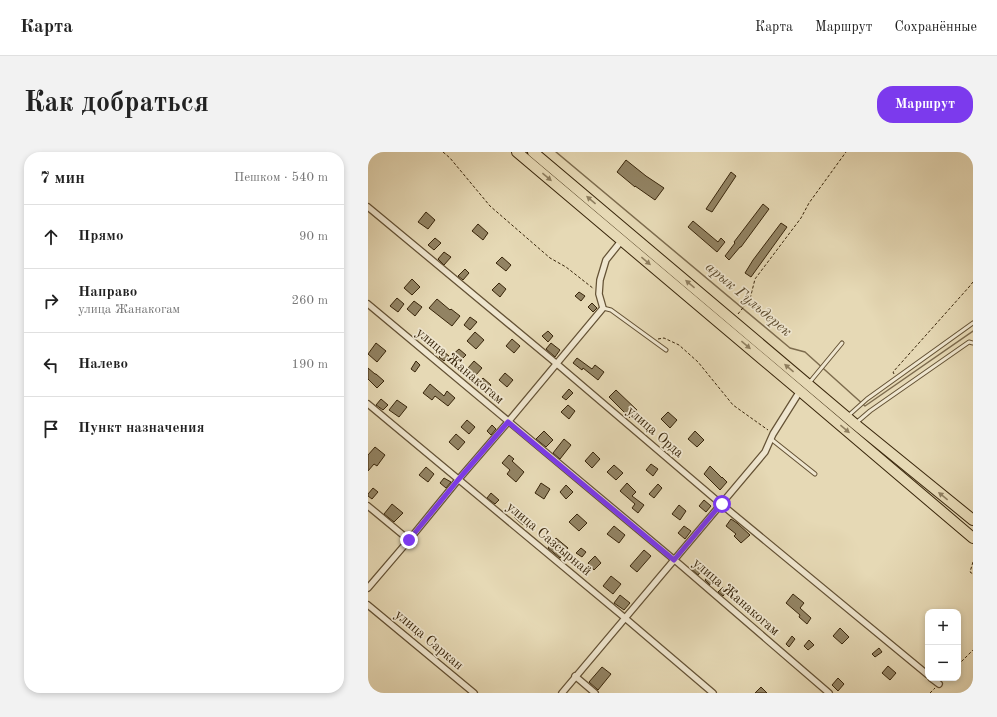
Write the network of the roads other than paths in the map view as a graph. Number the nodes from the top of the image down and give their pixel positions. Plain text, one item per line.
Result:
1 (517, 152) edge
2 (533, 152) edge
3 (368, 206) edge
4 (617, 229) junction
5 (622, 240) junction
6 (368, 304) edge
7 (603, 308) junction
8 (973, 323) edge
9 (842, 343) dead end
10 (973, 343) edge
11 (666, 350) dead end
12 (556, 364) junction
13 (804, 388) junction
14 (368, 404) edge
15 (847, 417) junction
16 (508, 422) junction
17 (855, 424) junction
18 (772, 436) junction
19 (814, 474) dead end
20 (458, 480) junction
21 (721, 504) junction
22 (368, 506) edge
23 (973, 520) edge
24 (973, 538) edge
25 (409, 540) junction
26 (674, 560) junction
27 (368, 588) edge
28 (368, 605) edge
29 (625, 618) junction
30 (925, 673) edge
31 (576, 676) junction
32 (935, 681) edge
33 (939, 684) dead end
34 (474, 693) edge
35 (562, 693) edge
36 (595, 693) edge
37 (713, 693) edge
38 (829, 693) edge

1 -> 4 highway
4 -> 2 highway
3 - 12 street, улица Орда
4 - 5 highway
13 -> 4 highway
5 - 7 street
5 -> 13 highway
6 - 16 street, улица Жанакогам
7 - 11 lane
7 - 12 street
8 - 15 lane
9 - 13 lane
10 - 17 lane
12 - 16 street
12 - 21 street, улица Орда
13 - 15 highway
13 - 18 street
13 -> 24 highway
14 - 20 street, улица Сазсырнай
15 - 17 highway
16 - 20 street
16 - 26 street, улица Жанакогам
23 -> 17 highway
18 - 19 lane
18 - 21 street
20 - 25 street
20 - 29 street, улица Сазсырнай
21 - 26 street
21 - 30 street, улица Орда
22 - 25 street
25 - 27 street
26 - 29 street
26 - 38 street, улица Жанакогам
28 - 34 street, улица Саркан
29 - 31 street
29 - 37 street, улица Сазсырнай
31 - 35 street
31 - 36 street
32 - 33 street

